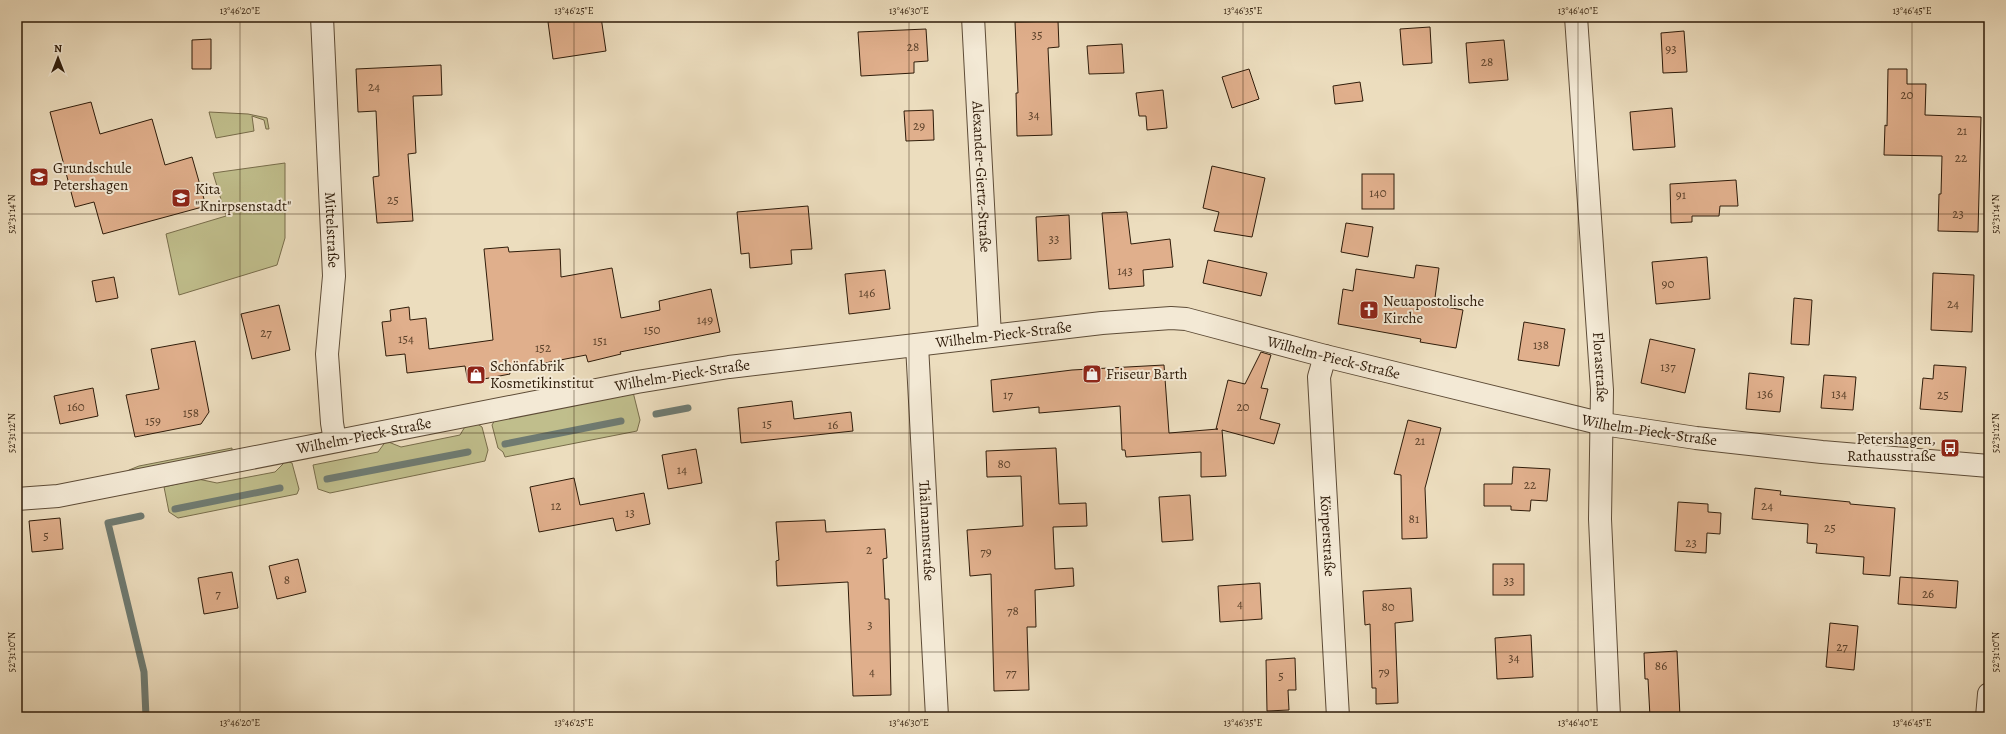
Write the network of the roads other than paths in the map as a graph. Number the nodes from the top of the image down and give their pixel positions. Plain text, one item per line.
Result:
1 (322, 17) edge
2 (973, 17) edge
3 (1576, 17) edge
4 (990, 336) junction
5 (917, 345) junction
6 (1325, 356) junction
7 (1602, 424) junction
8 (335, 441) junction
9 (1989, 466) edge
10 (17, 499) edge
11 (1989, 694) edge
12 (937, 717) edge
13 (1338, 717) edge
14 (1609, 717) edge
15 (1987, 717) edge

1 - 8 street, Mittelstraße
2 - 4 street, Alexander-Giertz-Straße
3 - 7 street, Florastraße
4 - 5 street, Wilhelm-Pieck-Straße
4 - 6 street, Wilhelm-Pieck-Straße
5 - 8 street, Wilhelm-Pieck-Straße
5 - 12 street, Thälmannstraße
6 - 7 street, Wilhelm-Pieck-Straße
6 - 13 street, Körperstraße
7 - 9 street, Wilhelm-Pieck-Straße
7 - 14 street, Florastraße
8 - 10 street, Wilhelm-Pieck-Straße
11 - 15 street

